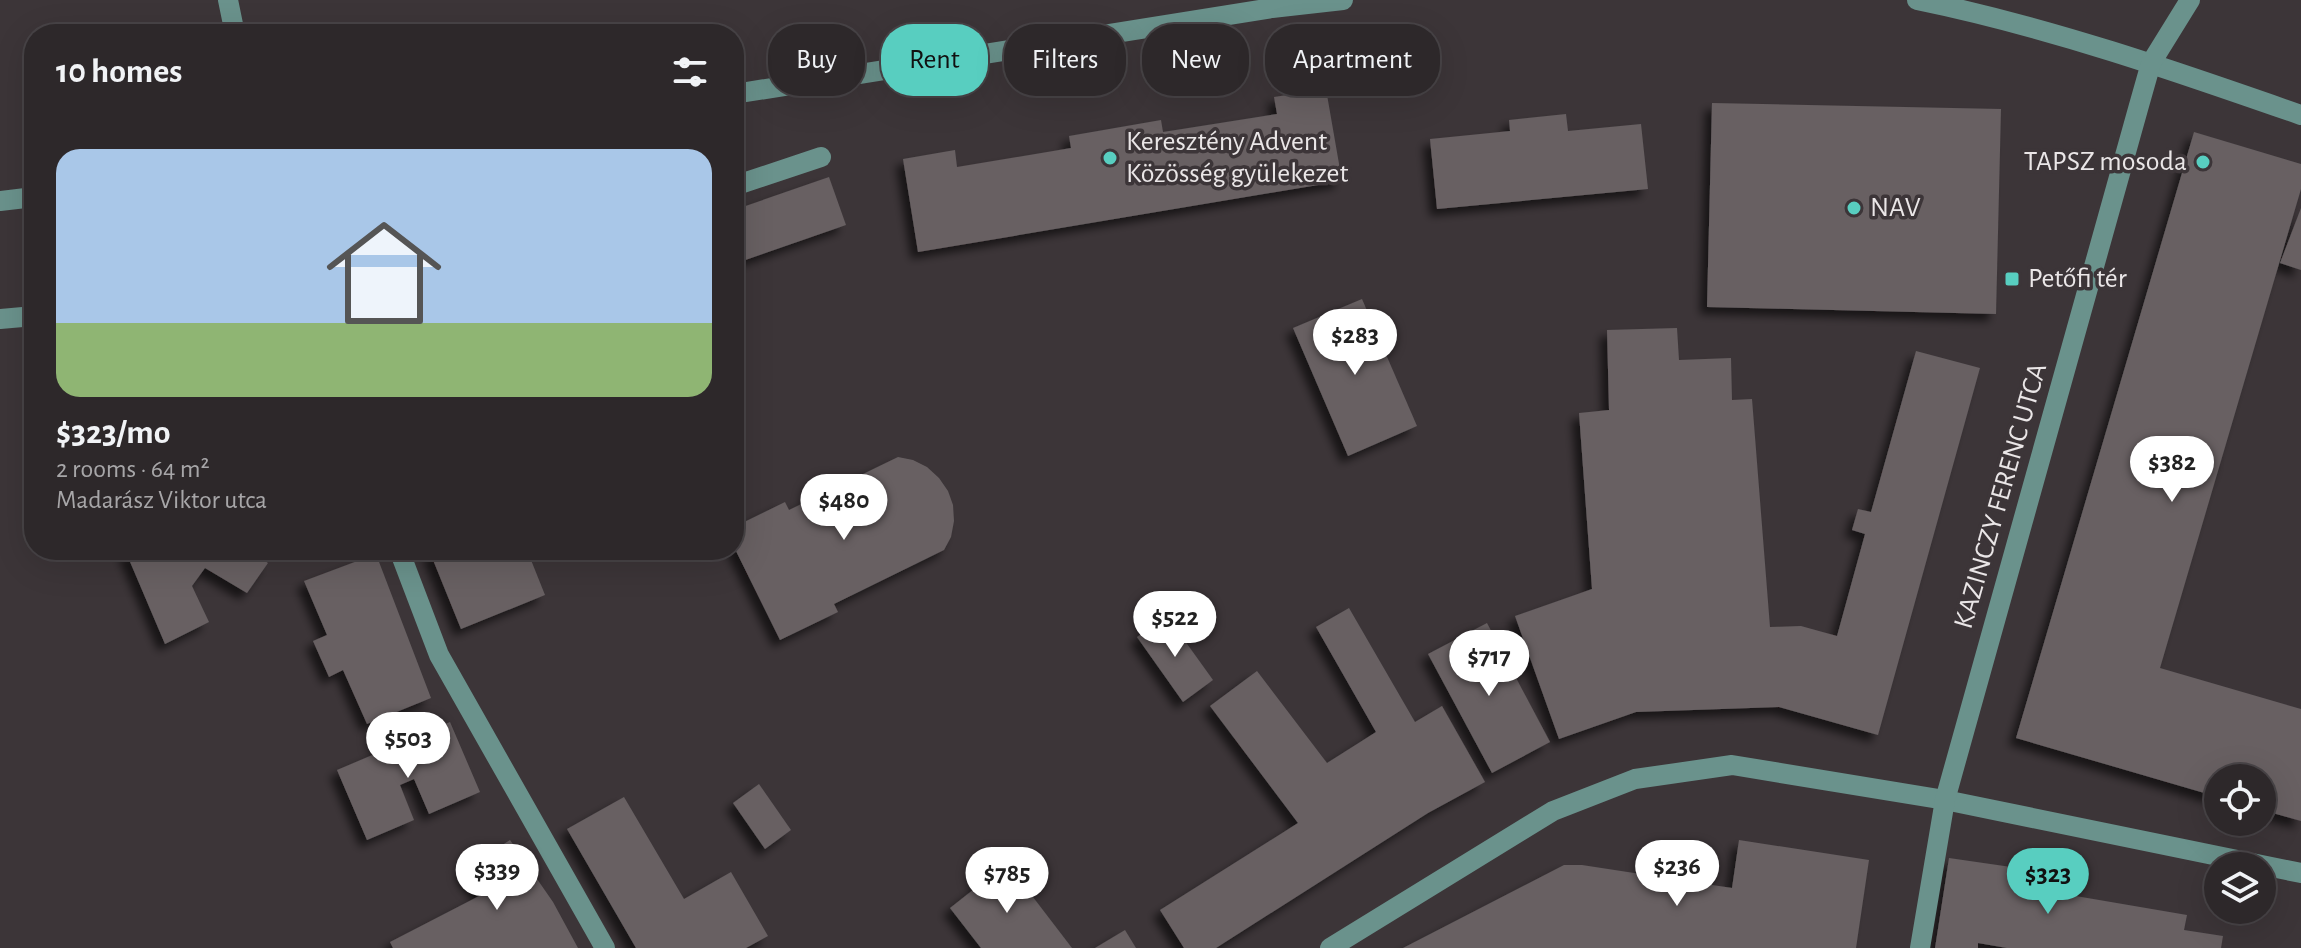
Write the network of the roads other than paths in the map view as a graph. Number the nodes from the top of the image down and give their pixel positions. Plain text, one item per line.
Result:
1 (228, 0) edge
2 (1343, 0) edge
3 (1917, 0) edge
4 (2190, 0) edge
5 (233, 24) edge
6 (2151, 63) junction
7 (744, 92) edge
8 (2301, 115) edge
9 (821, 157) dead end
10 (744, 183) edge
11 (24, 198) edge
12 (0, 201) edge
13 (24, 317) edge
14 (0, 319) edge
15 (403, 560) edge
16 (1945, 800) junction
17 (2301, 873) edge
18 (605, 948) edge
19 (1330, 948) edge
20 (1920, 948) edge

1 - 5 street
2 - 7 street
3 - 6 street
4 - 6 street, KAZINCZY FERENC UTCA
6 - 8 street
6 - 16 street, KAZINCZY FERENC UTCA
9 - 10 street
11 - 12 street
13 - 14 street
15 - 18 street
16 - 17 street
16 - 19 street
16 - 20 street, KAZINCZY FERENC UTCA

